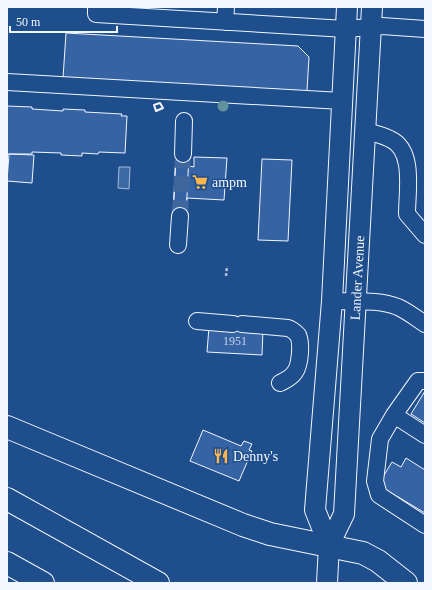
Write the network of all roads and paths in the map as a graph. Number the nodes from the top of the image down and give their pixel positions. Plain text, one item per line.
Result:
1 (96, 7) edge
2 (347, 7) edge
3 (372, 7) edge
4 (225, 14) edge
5 (371, 28) junction
6 (425, 29) edge
7 (346, 30) junction
8 (7, 82) edge
9 (342, 101) junction
10 (184, 121) dead end
11 (366, 131) junction
12 (183, 154) tunnel mouth
13 (180, 216) tunnel mouth
14 (425, 235) edge
15 (178, 245) dead end
16 (227, 266) dead end
17 (226, 276) dead end
18 (332, 301) junction
19 (357, 302) junction
20 (197, 322) dead end
21 (425, 324) edge
22 (425, 381) edge
23 (280, 383) dead end
24 (394, 415) junction
25 (7, 427) edge
26 (424, 432) edge
27 (7, 499) edge
28 (425, 525) edge
29 (328, 545) junction
30 (7, 563) edge
31 (43, 583) edge
32 (158, 583) edge
33 (327, 583) edge
34 (406, 583) edge

1 - 4 street
2 - 7 main road, Lander Avenue
3 - 5 main road, Lander Avenue
4 - 7 street
5 - 6 street
5 - 7 street
5 - 11 main road, Lander Avenue
7 - 9 main road, Lander Avenue
8 - 9 street
9 - 18 main road, Lander Avenue
10 - 12 street
11 - 14 street
11 - 19 main road, Lander Avenue
13 - 15 street
16 - 17 path
18 - 19 street
18 - 29 main road, Lander Avenue
19 - 21 street
19 - 29 main road, Lander Avenue
20 - 23 street
22 - 24 street
24 - 26 street
24 - 28 street
25 - 29 highway
27 - 32 highway
29 - 33 main road, Lander Avenue
29 - 34 highway
30 - 31 highway

